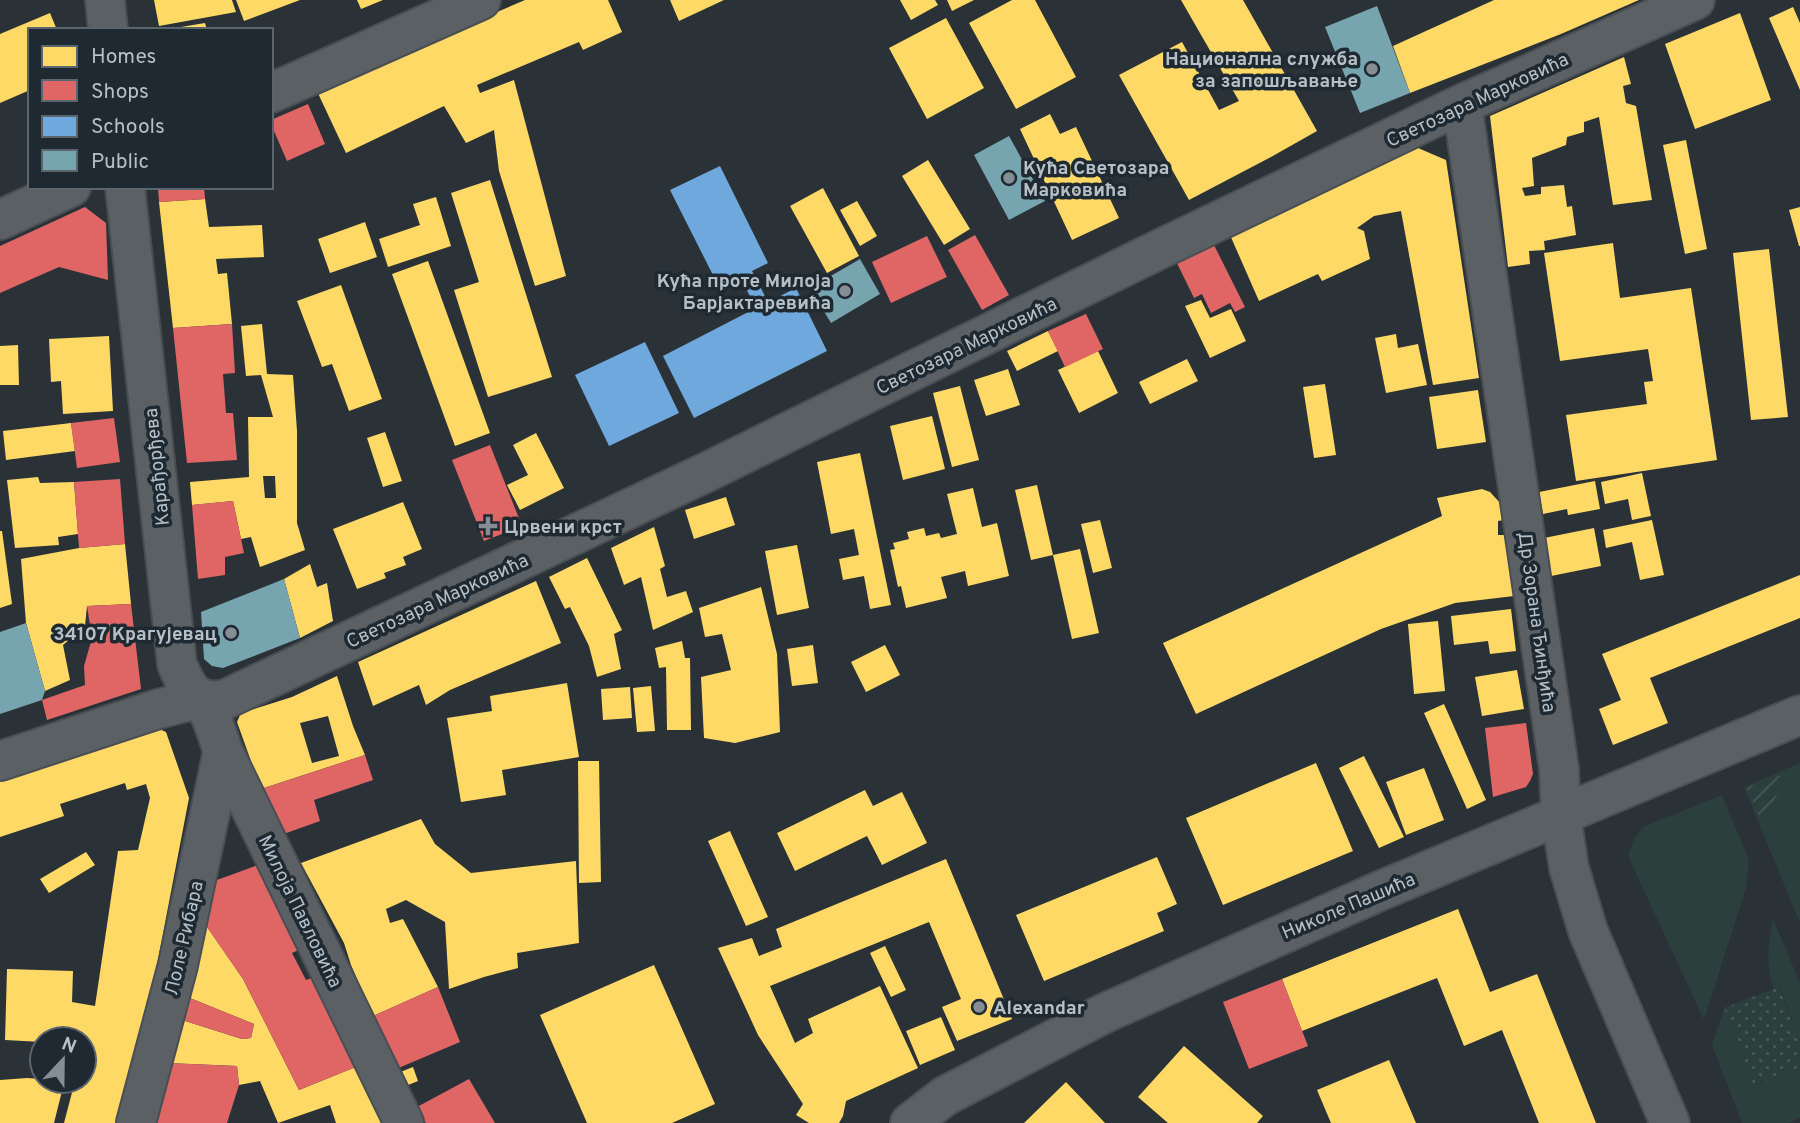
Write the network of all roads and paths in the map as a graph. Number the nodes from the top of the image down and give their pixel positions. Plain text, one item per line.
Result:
1 (105, 0) edge
2 (481, 0) edge
3 (1695, 0) edge
4 (108, 28) edge
5 (273, 92) edge
6 (1462, 104) junction
7 (67, 189) edge
8 (125, 189) edge
9 (0, 220) edge
10 (201, 698) junction
11 (1800, 715) edge
12 (223, 751) junction
13 (0, 761) edge
14 (1561, 816) junction
15 (136, 1123) edge
16 (404, 1123) edge
17 (909, 1123) edge
18 (1670, 1123) edge

1 - 4 street
2 - 5 street
3 - 6 street, Светозара Марковића
6 - 10 street, Светозара Марковића
6 - 14 street, Др Зорана Ђинђића
7 - 9 street
8 - 10 street, Карађорђева
10 - 12 street, Милоја Павловића
10 - 13 street
11 - 14 street, Николе Пашића
12 - 15 street, Лоле Рибара
12 - 16 street, Милоја Павловића
14 - 17 street, Николе Пашића
14 - 18 street, Др Зорана Ђинђића

